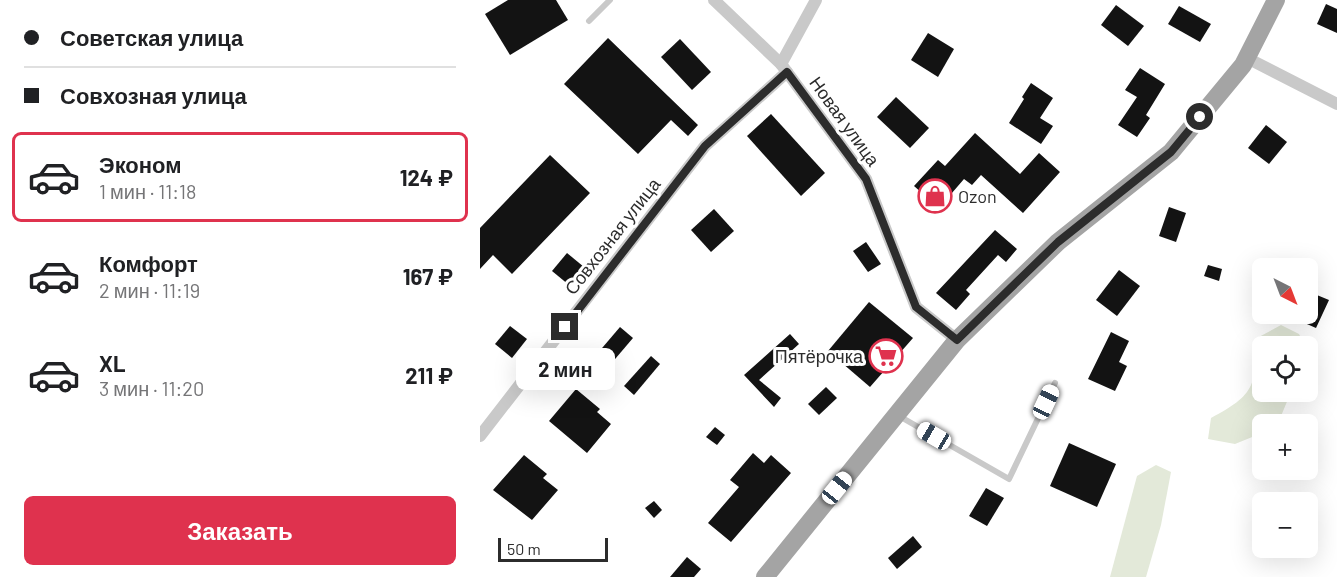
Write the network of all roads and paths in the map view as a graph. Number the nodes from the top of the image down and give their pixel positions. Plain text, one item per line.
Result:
1 (610, 0) edge
2 (714, 0) edge
3 (816, 0) edge
4 (1276, 0) edge
5 (589, 21) dead end
6 (1247, 58) junction
7 (784, 68) junction
8 (1337, 104) edge
9 (957, 340) junction
10 (1055, 382) dead end
11 (897, 414) junction
12 (480, 436) edge
13 (765, 577) edge

1 - 5 lane
2 - 7 street, Новая улица
3 - 7 street, Совхозная улица
4 - 6 main road
6 - 8 street
6 - 9 main road
7 - 9 street, Новая улица
7 - 12 street, Совхозная улица
9 - 11 main road
10 - 11 lane
11 - 13 main road

